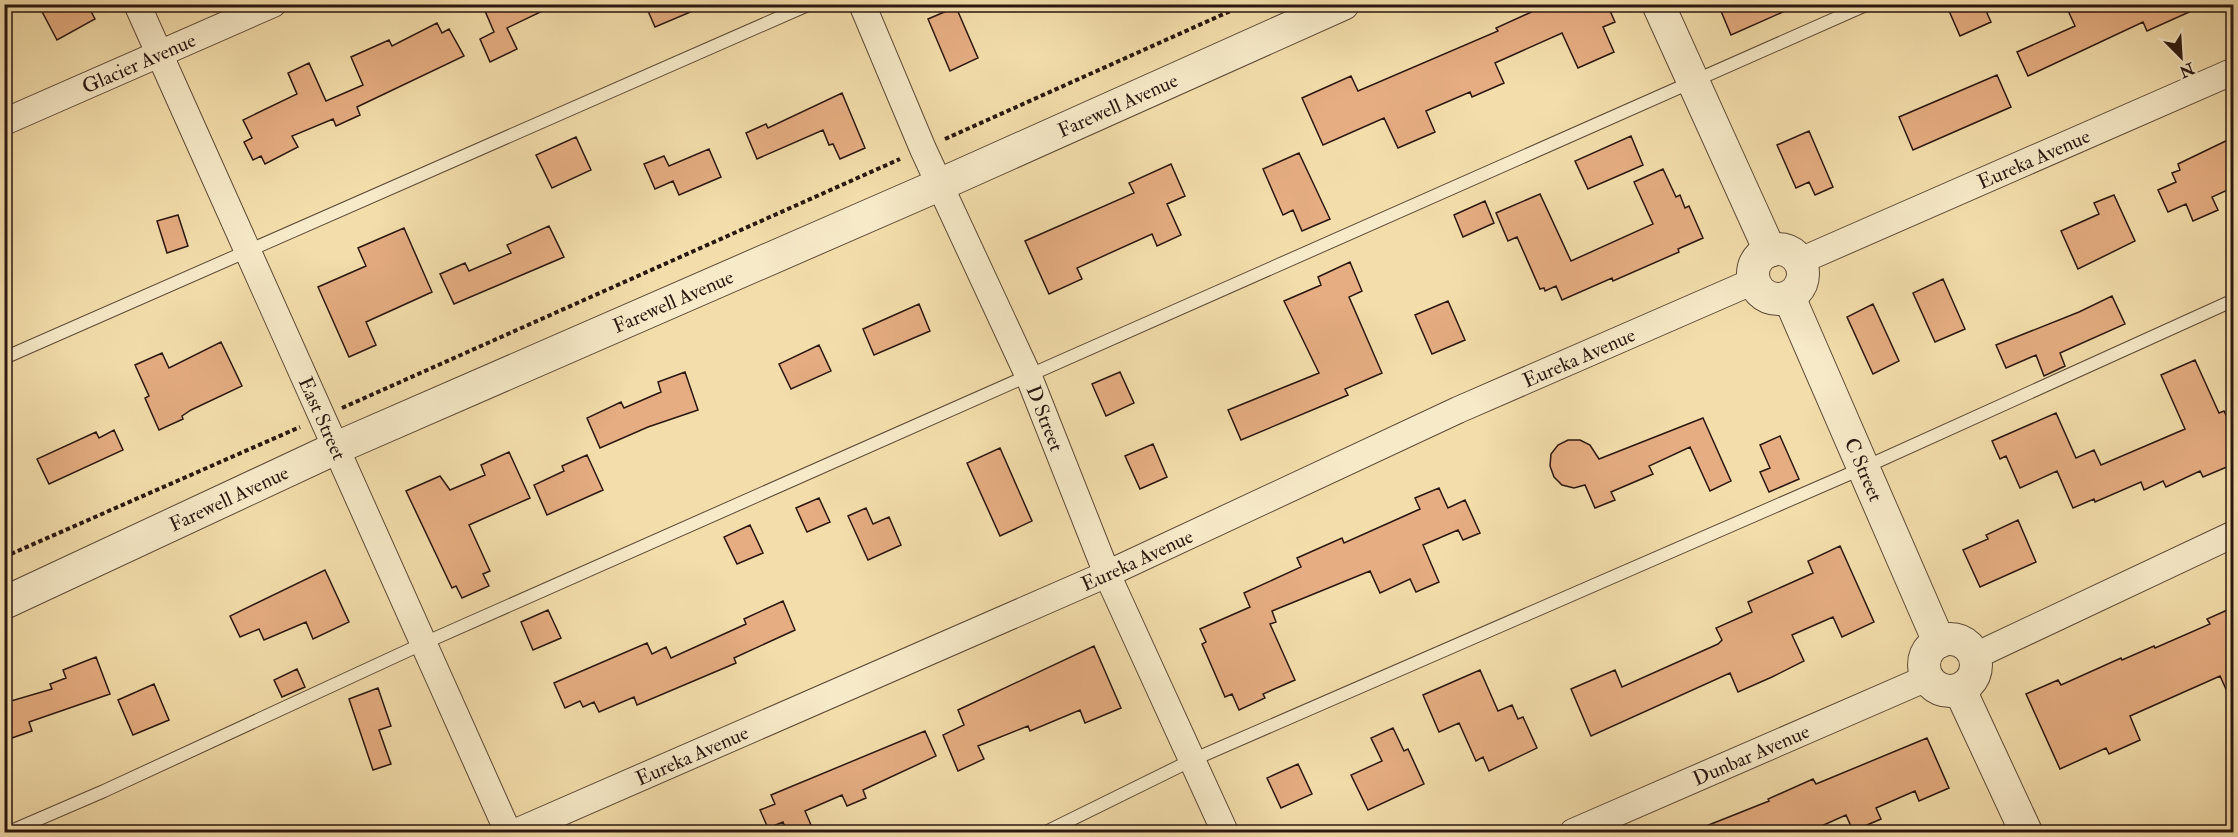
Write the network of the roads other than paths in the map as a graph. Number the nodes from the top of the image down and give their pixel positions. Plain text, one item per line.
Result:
1 (137, 4) edge
2 (273, 4) edge
3 (810, 4) edge
4 (862, 4) edge
5 (1343, 4) edge
6 (1658, 4) edge
7 (1868, 4) edge
8 (159, 54) junction
9 (2234, 71) edge
10 (1693, 83) junction
11 (4, 122) edge
12 (939, 185) junction
13 (1770, 251) junction
14 (246, 252) junction
15 (1800, 261) junction
16 (1755, 281) junction
17 (1789, 297) junction
18 (2234, 300) edge
19 (4, 358) edge
20 (1029, 377) junction
21 (336, 448) junction
22 (1863, 468) junction
23 (2234, 534) edge
24 (1107, 574) junction
25 (4, 603) edge
26 (1938, 642) junction
27 (423, 644) junction
28 (1975, 656) junction
29 (1927, 678) junction
30 (1960, 690) junction
31 (1190, 761) junction
32 (9, 832) edge
33 (508, 832) edge
34 (516, 832) edge
35 (1046, 832) edge
36 (1225, 832) edge
37 (1573, 832) edge
38 (2026, 832) edge

1 - 8 street, East Street
2 - 8 street, Glacier Avenue
3 - 14 lane
4 - 12 street, D Street
5 - 12 street, Farewell Avenue
6 - 10 street
7 - 10 lane
8 - 11 street, Glacier Avenue
8 - 14 street, East Street
9 - 15 street, Eureka Avenue
10 - 13 street
10 - 20 lane
12 - 20 street, D Street
12 - 21 street, Farewell Avenue
13 - 15 street
13 - 16 street
14 - 19 lane
14 - 21 street, East Street
15 - 17 street
16 - 17 street
16 - 24 street, Eureka Avenue
17 - 22 street, C Street
18 - 22 lane
20 - 24 street, D Street
20 - 27 lane
21 - 25 street, Farewell Avenue
21 - 27 street, East Street
22 - 26 street, C Street
22 - 31 lane
23 - 28 street
24 - 31 street, D Street
24 - 34 street, Eureka Avenue
26 - 28 street
26 - 29 street
27 - 32 lane
27 - 33 street, East Street
28 - 30 street
29 - 30 street
29 - 37 street, Dunbar Avenue
30 - 38 street
31 - 35 lane
31 - 36 street, D Street

